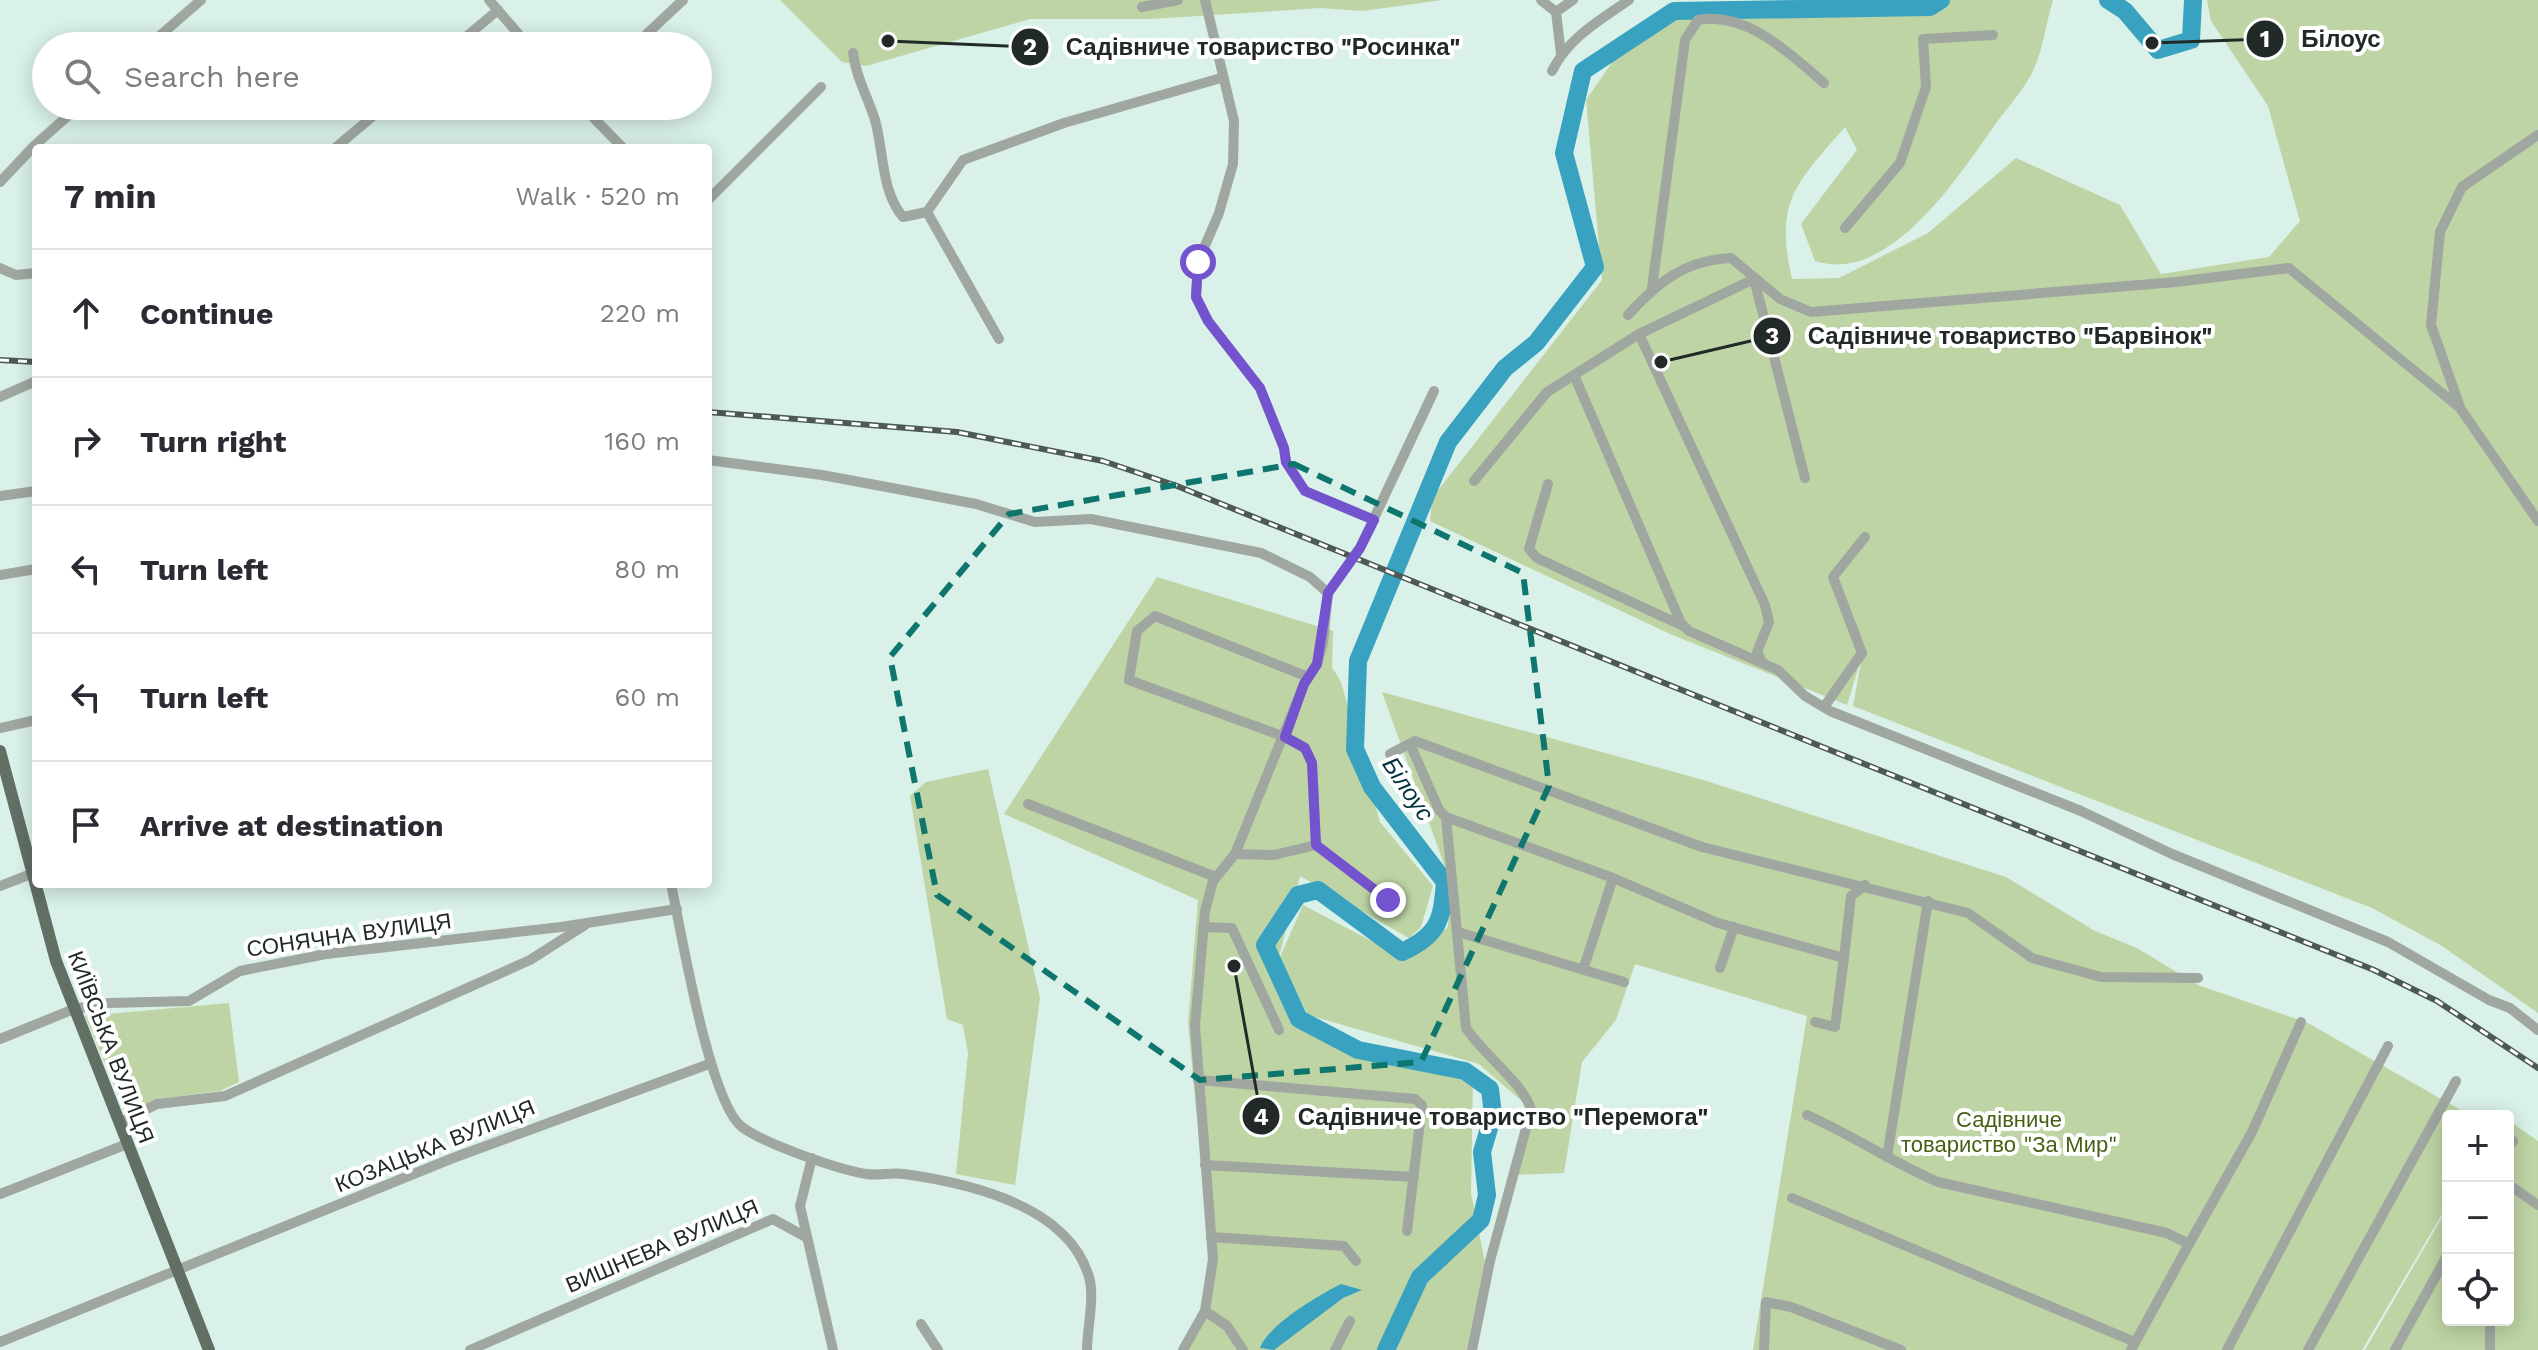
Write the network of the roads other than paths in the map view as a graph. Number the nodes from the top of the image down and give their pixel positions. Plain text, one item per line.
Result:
1 (201, 0) edge
2 (489, 0) edge
3 (683, 0) edge
4 (1178, 0) edge
5 (1205, 0) edge
6 (1541, 0) edge
7 (1573, 0) edge
8 (1629, 0) edge
9 (1142, 7) dead end
10 (498, 10) junction
11 (1556, 12) junction
12 (164, 32) edge
13 (472, 32) edge
14 (517, 32) edge
15 (649, 32) edge
16 (1993, 35) dead end
17 (853, 53) dead end
18 (1561, 54) junction
19 (1552, 71) dead end
20 (1221, 78) junction
21 (1824, 83) dead end
22 (821, 87) dead end
23 (63, 120) edge
24 (368, 120) edge
25 (596, 120) edge
26 (2538, 135) edge
27 (36, 144) edge
28 (340, 144) edge
29 (619, 144) edge
30 (32, 148) edge
31 (0, 182) edge
32 (712, 196) edge
33 (927, 212) junction
34 (1845, 228) dead end
35 (0, 268) edge
36 (32, 273) edge
37 (1754, 279) junction
38 (1652, 288) junction
39 (1628, 315) dead end
40 (1639, 334) junction
41 (999, 339) dead end
42 (1574, 375) junction
43 (32, 383) edge
44 (1434, 391) dead end
45 (0, 397) edge
46 (2460, 408) junction
47 (712, 461) edge
48 (1805, 478) dead end
49 (1474, 481) dead end
50 (1548, 484) dead end
51 (32, 492) edge
52 (0, 496) edge
53 (1374, 520) junction
54 (2538, 521) edge
55 (1865, 537) dead end
56 (32, 570) edge
57 (0, 575) edge
58 (1328, 593) junction
59 (1683, 626) junction
60 (1762, 662) junction
61 (1308, 677) junction
62 (1824, 707) junction
63 (32, 721) edge
64 (0, 728) edge
65 (1285, 737) junction
66 (1410, 744) junction
67 (0, 751) edge
68 (1390, 754) dead end
69 (1028, 804) dead end
70 (1446, 817) junction
71 (1316, 845) junction
72 (1235, 854) junction
73 (32, 865) edge
74 (32, 873) edge
75 (1216, 877) junction
76 (1613, 878) junction
77 (1865, 885) junction
78 (0, 886) edge
79 (38, 888) edge
80 (672, 888) edge
81 (1388, 900) dead end
82 (1928, 901) junction
83 (677, 909) junction
84 (589, 923) junction
85 (1203, 927) junction
86 (1734, 927) junction
87 (1458, 932) junction
88 (1844, 958) junction
89 (1720, 968) dead end
90 (1583, 970) junction
91 (2198, 978) dead end
92 (1624, 982) dead end
93 (74, 1009) junction
94 (1815, 1022) dead end
95 (2301, 1022) dead end
96 (1279, 1030) dead end
97 (2538, 1030) edge
98 (0, 1039) edge
99 (2388, 1046) dead end
100 (709, 1064) junction
101 (1198, 1080) junction
102 (2456, 1081) dead end
103 (1807, 1115) dead end
104 (119, 1123) junction
105 (127, 1144) junction
106 (1887, 1157) junction
107 (812, 1158) junction
108 (1205, 1165) junction
109 (1414, 1177) junction
110 (2514, 1188) edge
111 (0, 1194) edge
112 (1792, 1198) dead end
113 (2538, 1205) edge
114 (1407, 1231) dead end
115 (804, 1236) junction
116 (1211, 1237) junction
117 (2189, 1244) junction
118 (1356, 1261) dead end
119 (2442, 1265) edge
120 (176, 1269) junction
121 (1205, 1311) junction
122 (1350, 1321) dead end
123 (921, 1324) dead end
124 (2490, 1326) edge
125 (0, 1342) edge
126 (2133, 1346) edge
127 (209, 1350) edge
128 (470, 1350) edge
129 (833, 1350) edge
130 (938, 1350) edge
131 (1087, 1350) edge
132 (1183, 1350) edge
133 (1243, 1350) edge
134 (1335, 1350) edge
135 (1472, 1350) edge
136 (1764, 1350) edge
137 (1901, 1350) edge
138 (2227, 1350) edge
139 (2308, 1350) edge
140 (2395, 1350) edge
141 (2490, 1350) edge

1 - 12 street
2 - 10 street
3 - 15 street
4 - 9 street
5 - 20 street
6 - 11 street
7 - 11 street
8 - 18 street
10 - 13 street
10 - 14 street
11 - 18 street
16 - 34 street
17 - 33 street
18 - 19 street
20 - 33 street
20 - 53 street
21 - 38 street
22 - 32 street
23 - 27 street
24 - 28 street
25 - 29 street
26 - 46 street
30 - 31 street
33 - 41 street
35 - 36 street
37 - 38 street
37 - 40 street
37 - 46 street
37 - 48 street
38 - 39 street
40 - 42 street
40 - 60 street
42 - 49 street
42 - 59 street
43 - 45 street
44 - 53 street
46 - 54 street
47 - 58 street
50 - 59 street
51 - 52 street
53 - 58 street
55 - 62 street
56 - 57 street
58 - 61 street
59 - 60 street
60 - 62 street
61 - 65 street
61 - 65 street
62 - 97 street
63 - 64 street
65 - 71 street
65 - 72 street
66 - 68 street
66 - 70 street
66 - 77 street
67 - 73 main road, КИЇВСЬКА ВУЛИЦЯ
69 - 75 street
70 - 76 street
70 - 87 street
71 - 72 street
71 - 81 street
72 - 75 street
74 - 78 street
75 - 85 street
76 - 86 street
76 - 90 street
77 - 82 street
77 - 88 street
79 - 93 main road, КИЇВСЬКА ВУЛИЦЯ
80 - 83 street
82 - 91 street
82 - 106 street
83 - 84 street, СОНЯЧНА ВУЛИЦЯ
83 - 100 street
84 - 93 street, СОНЯЧНА ВУЛИЦЯ
84 - 104 street, СОНЯЧНА ВУЛИЦЯ
85 - 96 street
85 - 101 street
86 - 88 street
86 - 89 street
87 - 90 street
87 - 135 street
88 - 94 street
90 - 92 street
93 - 98 street, СОНЯЧНА ВУЛИЦЯ
93 - 104 main road, КИЇВСЬКА ВУЛИЦЯ
95 - 117 street
99 - 138 street
100 - 107 street
100 - 120 street, КОЗАЦЬКА ВУЛИЦЯ
101 - 108 street
101 - 109 street
102 - 139 street
103 - 106 street
104 - 105 main road, КИЇВСЬКА ВУЛИЦЯ
105 - 111 street
105 - 120 main road, КИЇВСЬКА ВУЛИЦЯ
106 - 117 street
107 - 115 street
107 - 131 street
108 - 109 street
108 - 116 street
109 - 114 street
110 - 113 street
112 - 126 street
115 - 128 street, ВИШНЕВА ВУЛИЦЯ
115 - 129 street
116 - 118 street
116 - 121 street
117 - 126 street
119 - 140 street
120 - 125 street, КОЗАЦЬКА ВУЛИЦЯ
120 - 127 main road, КИЇВСЬКА ВУЛИЦЯ
121 - 132 street
121 - 133 street
122 - 134 street
123 - 130 street
124 - 141 street
136 - 137 street

